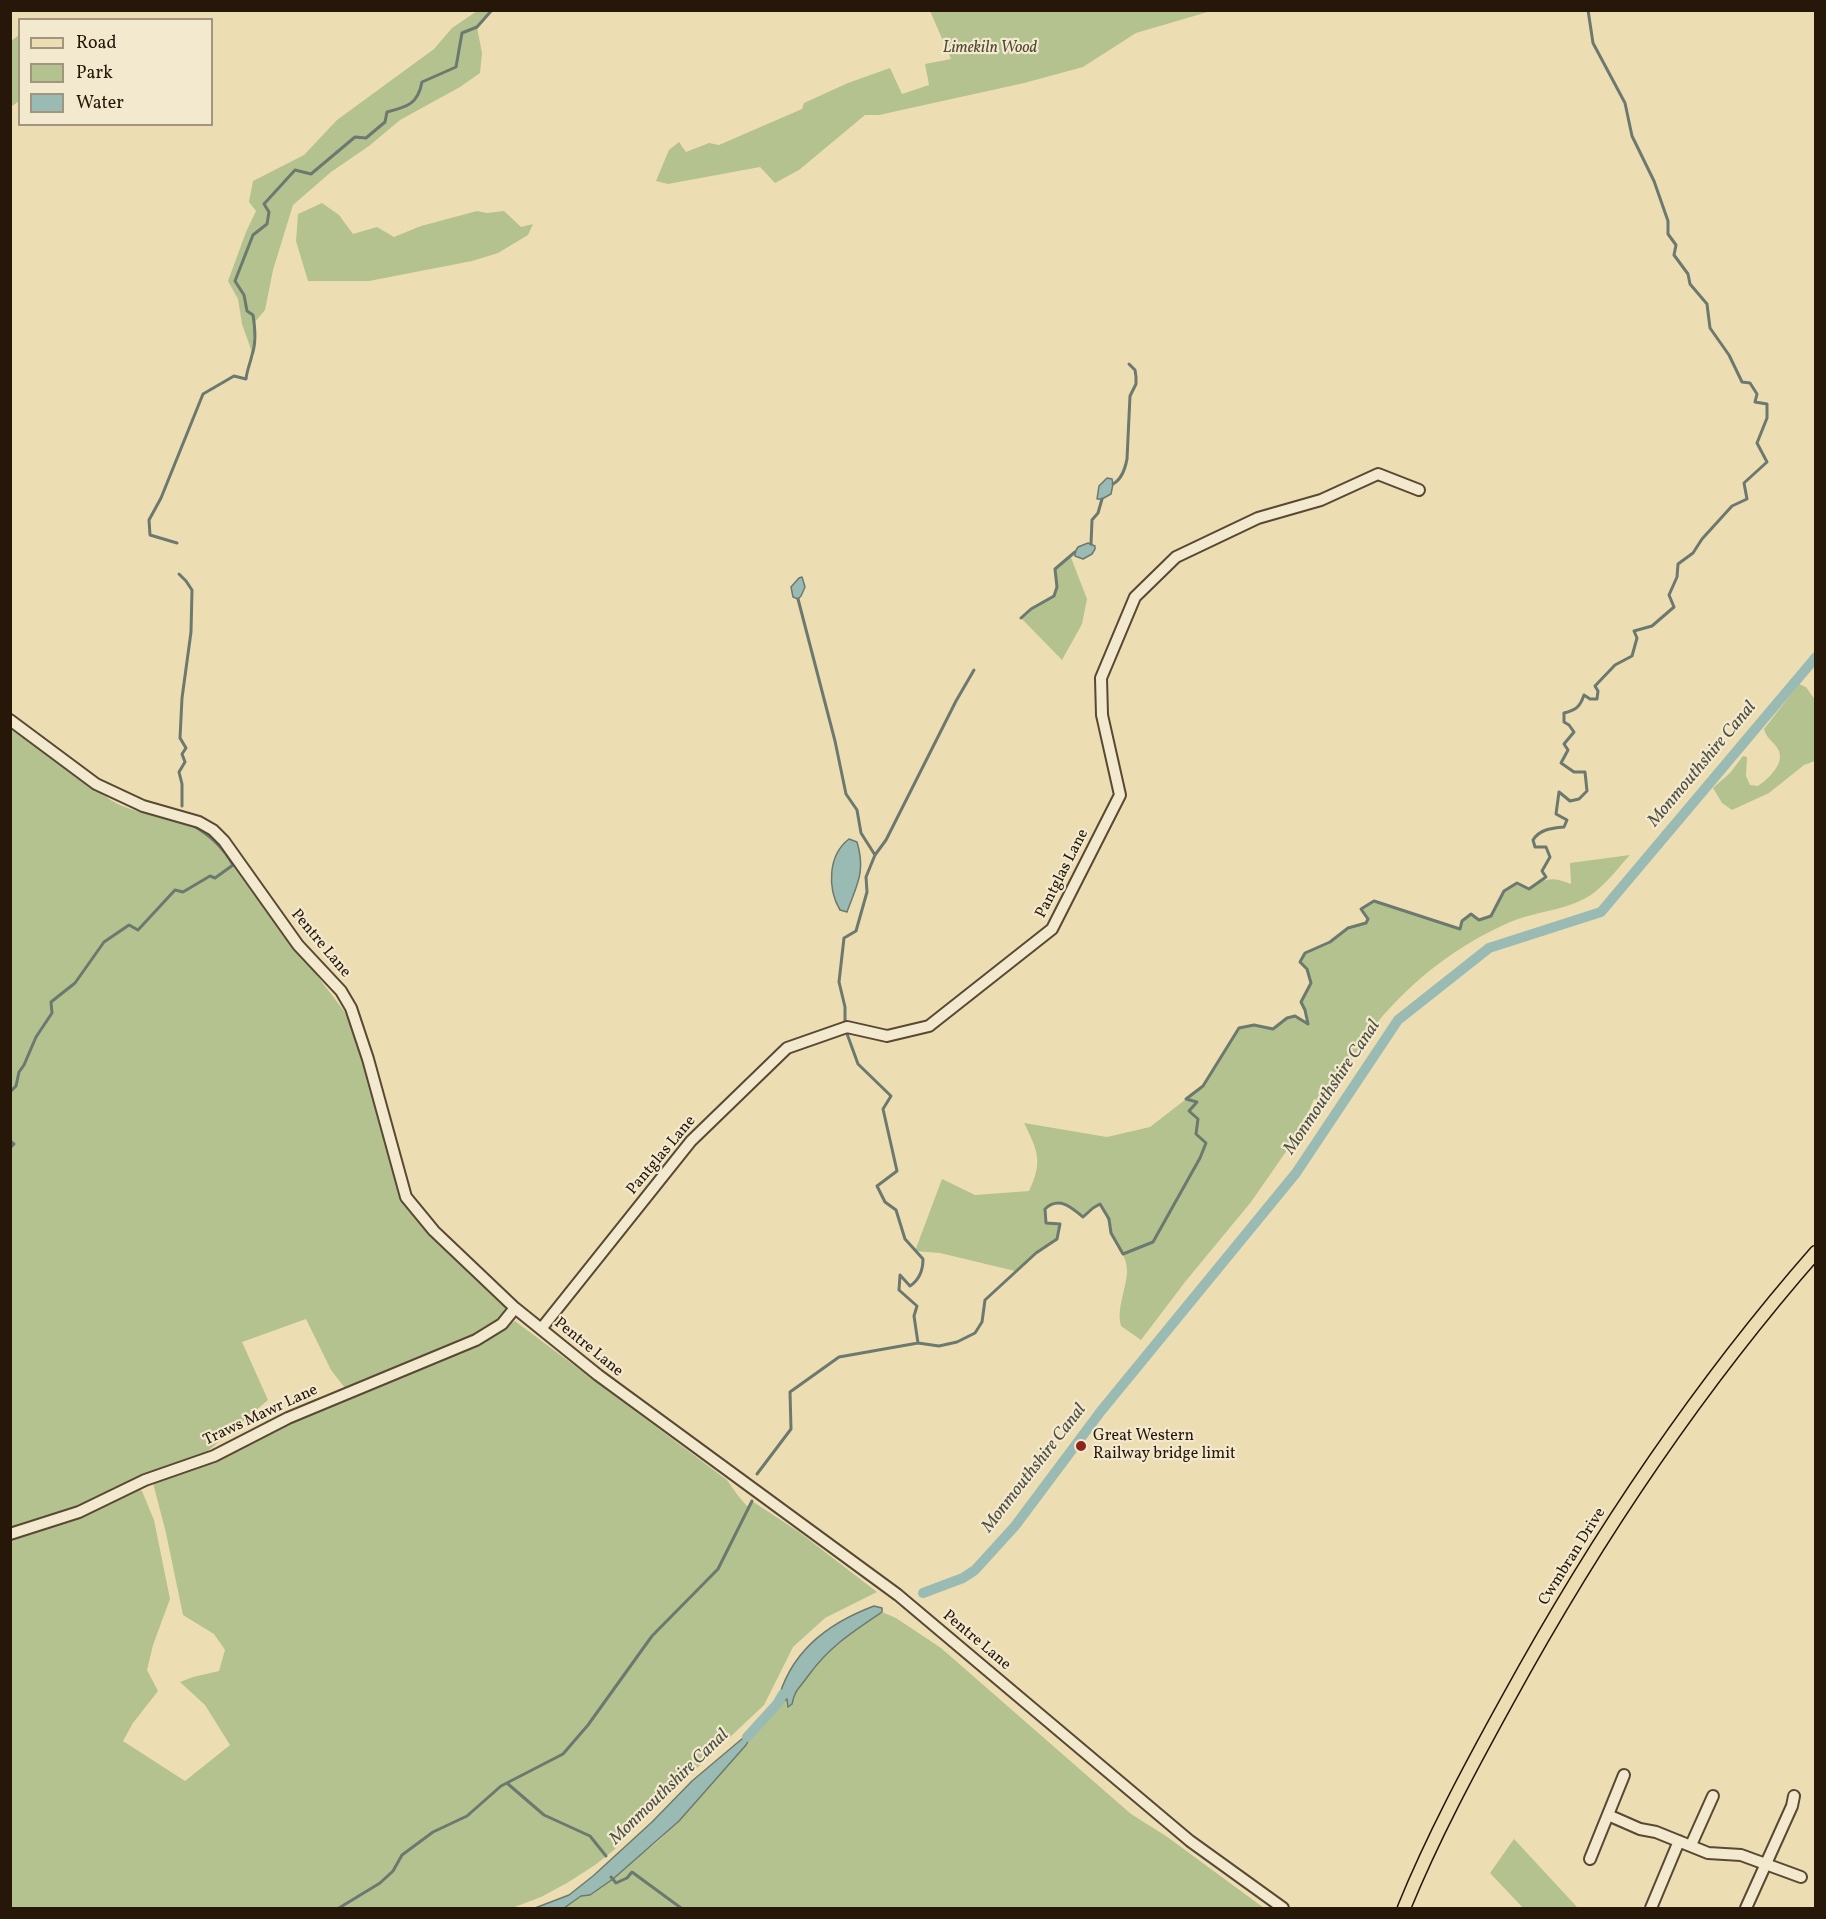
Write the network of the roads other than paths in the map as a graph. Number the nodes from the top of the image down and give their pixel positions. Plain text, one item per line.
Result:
1 (1419, 490) dead end
2 (10, 720) edge
3 (1815, 1252) edge
4 (515, 1308) junction
5 (541, 1329) junction
6 (10, 1534) edge
7 (1624, 1775) dead end
8 (1713, 1796) dead end
9 (1794, 1796) dead end
10 (1608, 1815) junction
11 (1679, 1841) junction
12 (1691, 1845) junction
13 (1590, 1859) dead end
14 (1765, 1864) junction
15 (1801, 1878) dead end
16 (1283, 1908) edge
17 (1404, 1908) edge
18 (1651, 1908) edge
19 (1746, 1908) edge

1 - 5 street, Pantglas Lane
2 - 4 street, Pentre Lane
3 - 17 main road, Cwmbran Drive
4 - 5 street, Pentre Lane
4 - 6 street, Traws Mawr Lane
5 - 16 street, Pentre Lane
7 - 10 street
8 - 12 street
9 - 14 street
10 - 11 street
10 - 13 street
11 - 12 street
11 - 18 street
12 - 14 street
14 - 15 street
14 - 19 street

